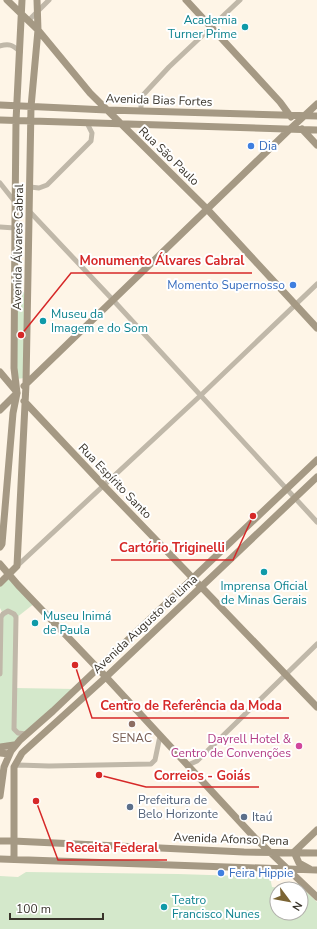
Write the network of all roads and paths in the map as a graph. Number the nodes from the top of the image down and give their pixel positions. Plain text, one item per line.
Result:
1 (7, 0) edge
2 (22, 0) edge
3 (37, 0) edge
4 (49, 0) edge
5 (186, 0) edge
6 (240, 0) edge
7 (38, 11) junction
8 (22, 15) junction
9 (28, 21) junction
10 (211, 26) junction
11 (38, 30) junction
12 (0, 46) edge
13 (20, 52) junction
14 (90, 94) junction
15 (317, 104) edge
16 (0, 105) edge
17 (17, 106) junction
18 (31, 107) junction
19 (82, 109) junction
20 (107, 110) junction
21 (141, 111) junction
22 (290, 115) junction
23 (306, 115) junction
24 (317, 116) edge
25 (0, 120) edge
26 (16, 121) junction
27 (31, 121) junction
28 (87, 123) junction
29 (120, 123) junction
30 (296, 123) junction
31 (289, 130) junction
32 (303, 130) junction
33 (317, 130) edge
34 (317, 145) edge
35 (0, 183) edge
36 (30, 186) junction
37 (15, 202) junction
38 (207, 209) junction
39 (30, 212) junction
40 (0, 227) edge
41 (15, 228) junction
42 (317, 284) edge
43 (113, 300) junction
44 (295, 304) junction
45 (317, 328) edge
46 (0, 372) edge
47 (26, 384) junction
48 (17, 392) junction
49 (200, 396) junction
50 (25, 402) junction
51 (0, 410) edge
52 (317, 460) edge
53 (317, 477) edge
54 (104, 486) junction
55 (287, 490) junction
56 (295, 499) junction
57 (317, 522) edge
58 (0, 547) edge
59 (0, 564) edge
60 (17, 566) junction
61 (9, 575) junction
62 (193, 578) junction
63 (0, 583) edge
64 (201, 586) junction
65 (317, 644) edge
66 (98, 669) junction
67 (286, 673) junction
68 (0, 674) edge
69 (106, 677) junction
70 (317, 707) edge
71 (26, 734) junction
72 (160, 736) junction
73 (14, 746) junction
74 (0, 747) edge
75 (0, 753) edge
76 (22, 753) junction
77 (9, 754) junction
78 (0, 756) edge
79 (188, 765) junction
80 (14, 767) junction
81 (1, 773) edge
82 (0, 796) edge
83 (317, 830) edge
84 (0, 841) edge
85 (13, 841) junction
86 (0, 852) edge
87 (294, 852) junction
88 (270, 853) junction
89 (317, 853) edge
90 (0, 859) edge
91 (14, 859) junction
92 (288, 869) junction
93 (301, 870) junction
94 (315, 870) edge
95 (300, 880) junction
96 (317, 896) edge

1 - 8 street, Rua São Paulo
2 - 8 street, Avenida Álvares Cabral
3 - 7 street, Avenida Álvares Cabral
4 - 7 street
5 - 10 street
6 - 10 street
7 - 9 street
7 - 11 street, Avenida Álvares Cabral
8 - 9 street, Rua São Paulo
8 - 13 street, Avenida Álvares Cabral
9 - 11 street, Rua São Paulo
10 - 21 street
10 - 22 street
11 - 14 street, Rua São Paulo
11 - 18 street, Avenida Álvares Cabral
12 - 13 street
13 - 17 street, Avenida Álvares Cabral
14 - 19 street
14 - 20 street, Rua São Paulo
15 - 23 street
16 - 17 street, Avenida Bias Fortes
17 - 18 street, Avenida Bias Fortes
17 - 26 street, Avenida Álvares Cabral
18 - 19 street, Avenida Bias Fortes
18 - 27 street, Avenida Álvares Cabral
19 - 20 street, Avenida Bias Fortes
20 - 21 street, Avenida Bias Fortes
20 - 29 street, Rua São Paulo
21 - 22 street, Avenida Bias Fortes
22 - 23 street, Avenida Bias Fortes
22 - 30 street
23 - 24 street, Avenida Bias Fortes
23 - 30 street
25 - 26 street, Avenida Bias Fortes
26 - 27 street, Avenida Bias Fortes
26 - 37 street, Avenida Álvares Cabral
27 - 28 street, Avenida Bias Fortes
27 - 36 street, Avenida Álvares Cabral
28 - 29 street, Avenida Bias Fortes
28 - 36 street
29 - 31 street, Avenida Bias Fortes
29 - 38 street, Rua São Paulo
30 - 31 street
30 - 32 street
31 - 32 street, Avenida Bias Fortes
31 - 38 street
32 - 33 street, Avenida Bias Fortes
32 - 34 street
35 - 37 street
36 - 39 street, Avenida Álvares Cabral
37 - 41 street, Avenida Álvares Cabral
38 - 43 street
38 - 44 street, Rua São Paulo
39 - 43 street
39 - 47 street, Avenida Álvares Cabral
40 - 41 street
41 - 48 street, Avenida Álvares Cabral
42 - 44 street
43 - 47 street
43 - 49 street
44 - 45 street, Rua São Paulo
44 - 49 street
46 - 48 street, Rua Espírito Santo
47 - 48 street
47 - 50 street, Avenida Álvares Cabral
48 - 50 street, Rua Espírito Santo
48 - 51 street
48 - 58 street, Avenida Álvares Cabral
49 - 54 street
49 - 55 street
50 - 54 street, Rua Espírito Santo
50 - 60 street, Avenida Álvares Cabral
52 - 55 street, Avenida Augusto de Lima
53 - 56 street, Avenida Augusto de Lima
54 - 60 street
54 - 62 street, Rua Espírito Santo
55 - 56 street
55 - 62 street, Avenida Augusto de Lima
56 - 57 street
56 - 64 street, Avenida Augusto de Lima
59 - 61 street
60 - 61 street
61 - 63 street
61 - 66 street
62 - 64 street, Rua Espírito Santo
62 - 66 street, Avenida Augusto de Lima
64 - 67 street, Rua Espírito Santo
64 - 69 street, Avenida Augusto de Lima
65 - 67 street
66 - 69 street
66 - 71 street, Avenida Augusto de Lima
67 - 70 street, Rua Espírito Santo
67 - 79 street
68 - 71 street
69 - 72 street
69 - 76 street, Avenida Augusto de Lima
71 - 73 street, Avenida Augusto de Lima
72 - 79 street
72 - 80 street
73 - 74 street
73 - 77 street, Avenida Augusto de Lima
75 - 77 street
76 - 77 street
76 - 80 street
77 - 78 street
77 - 81 street
79 - 88 street
80 - 85 street
81 - 82 street
83 - 87 street
84 - 85 street, Avenida Afonso Pena
85 - 88 street, Avenida Afonso Pena
85 - 91 street
86 - 90 street
87 - 88 street, Avenida Afonso Pena
87 - 89 street, Avenida Afonso Pena
87 - 94 street
88 - 92 street
90 - 91 street
91 - 92 street
92 - 93 street
92 - 95 street
93 - 94 street
93 - 95 street
95 - 96 street

